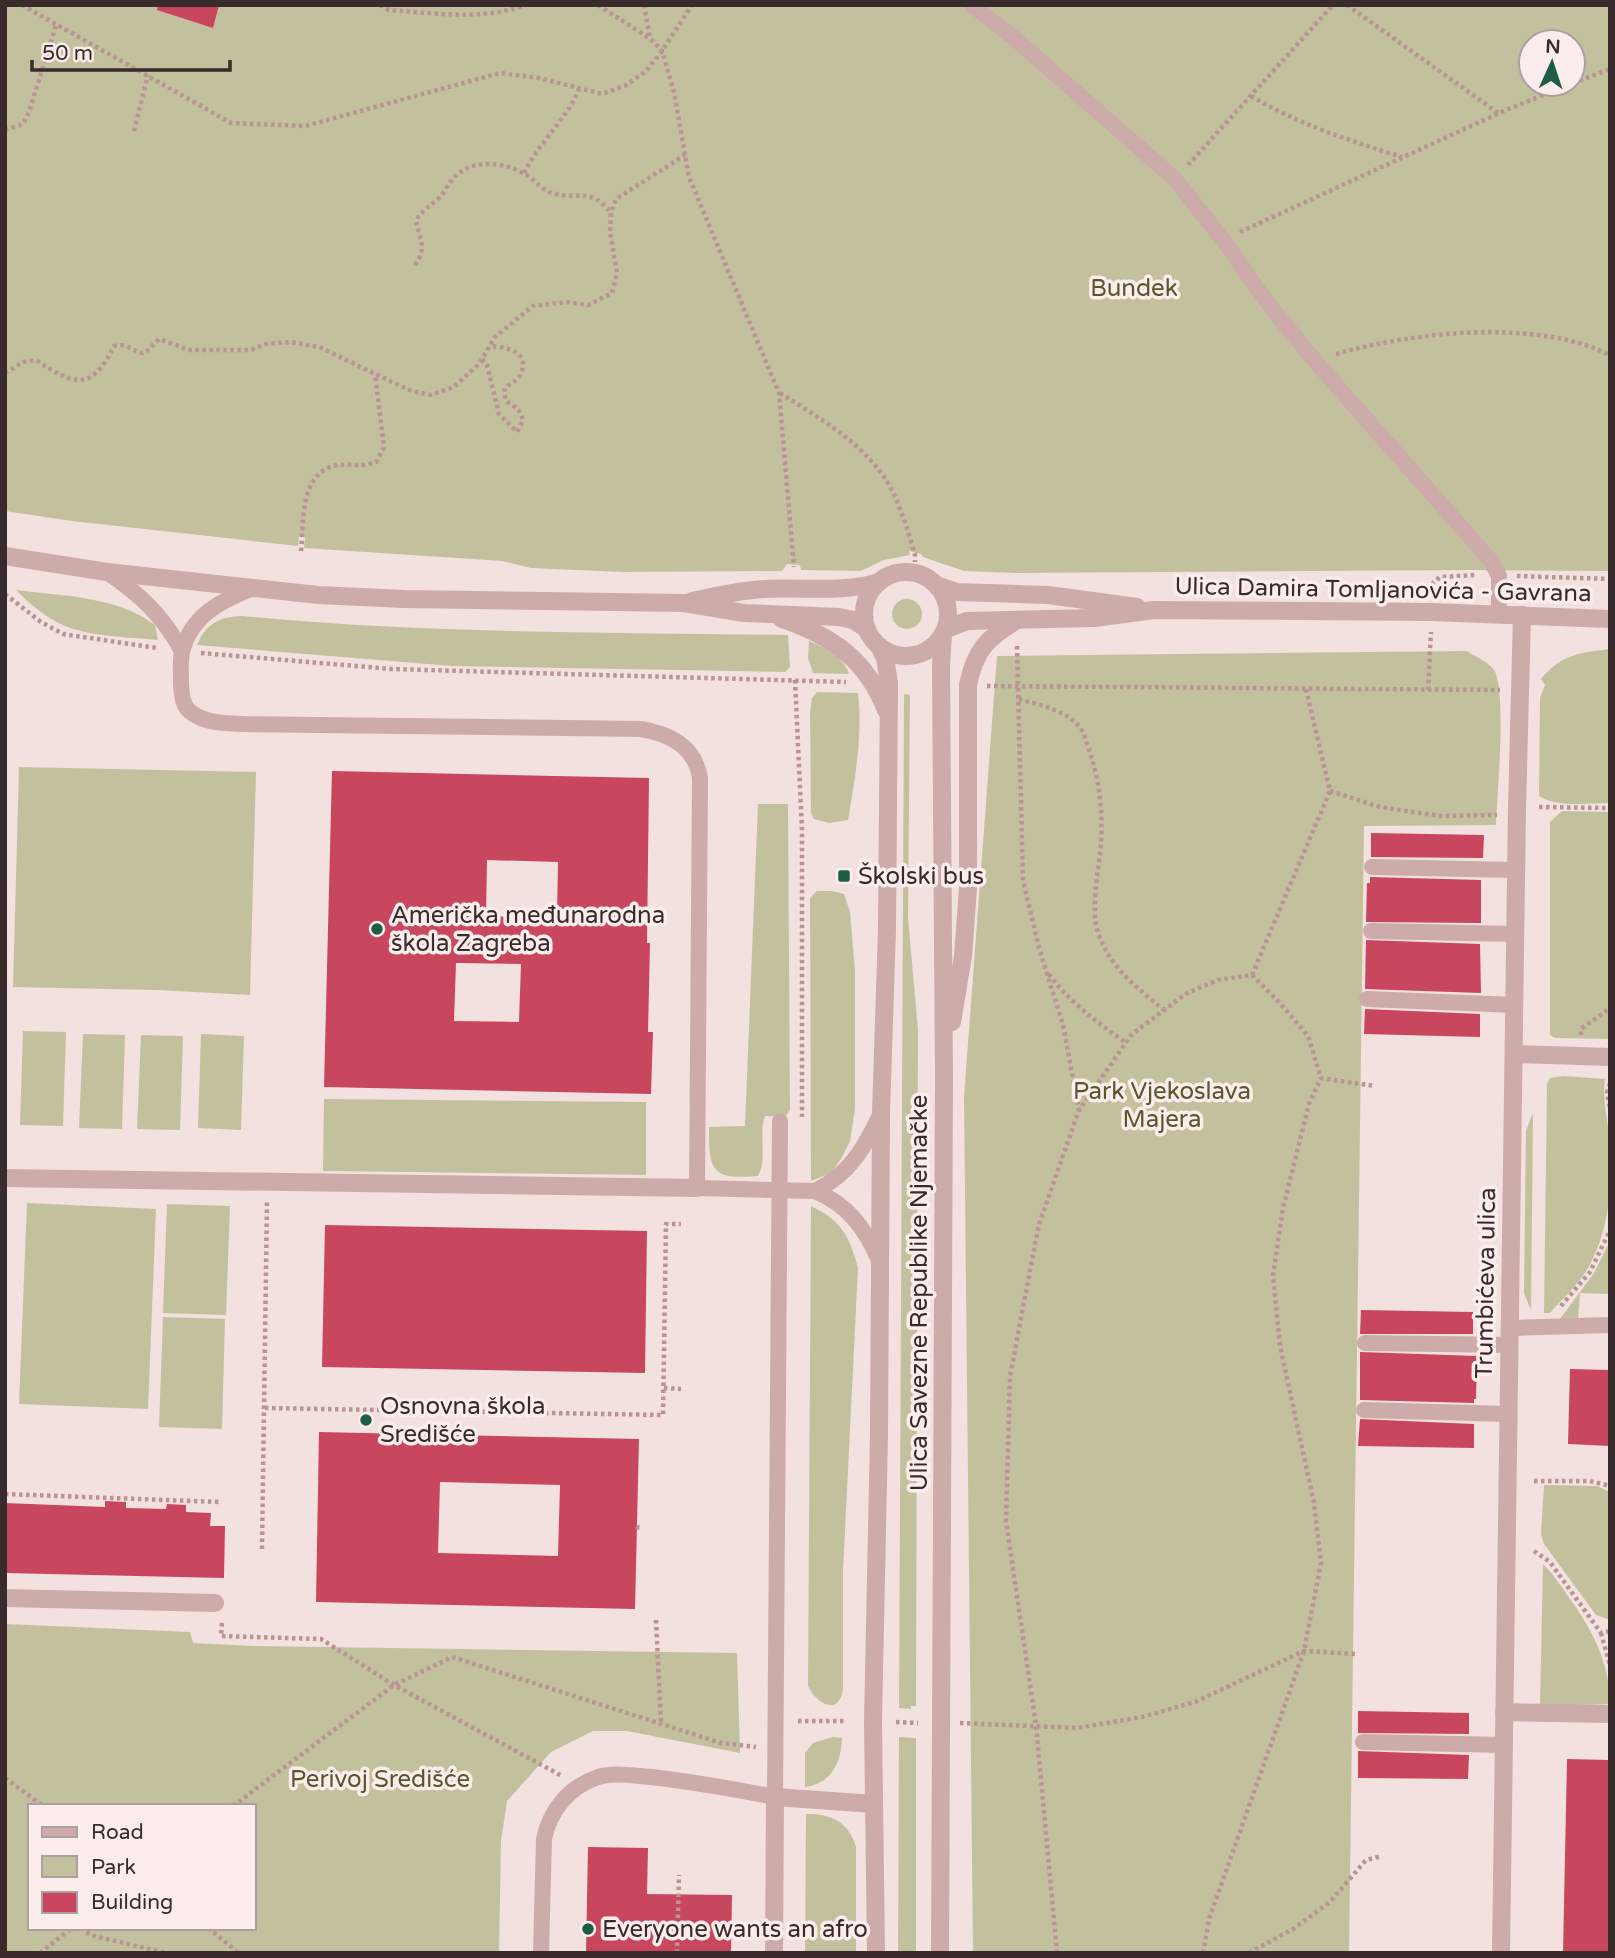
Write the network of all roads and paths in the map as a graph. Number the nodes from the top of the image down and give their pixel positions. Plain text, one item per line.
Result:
1 (22, 5) edge
2 (380, 5) edge
3 (526, 5) edge
4 (598, 5) edge
5 (644, 5) edge
6 (692, 5) edge
7 (972, 5) edge
8 (1333, 5) edge
9 (1347, 5) edge
10 (56, 25) junction
11 (650, 38) junction
12 (662, 51) junction
13 (1610, 69) edge
14 (148, 75) junction
15 (1587, 78) edge
16 (579, 89) junction
17 (1251, 96) junction
18 (1536, 98) edge
19 (1498, 113) junction
20 (5, 130) edge
21 (134, 131) dead end
22 (685, 155) junction
23 (1403, 157) junction
24 (524, 173) junction
25 (1175, 179) junction
26 (611, 212) junction
27 (1223, 240) junction
28 (415, 265) dead end
29 (490, 346) junction
30 (1610, 355) edge
31 (482, 359) junction
32 (1315, 361) junction
33 (5, 373) edge
34 (374, 373) junction
35 (779, 393) junction
36 (301, 551) dead end
37 (5, 556) edge
38 (915, 562) dead end
39 (107, 572) junction
40 (794, 574) dead end
41 (1499, 576) junction
42 (1610, 579) edge
43 (879, 582) junction
44 (936, 585) junction
45 (251, 589) junction
46 (1432, 591) dead end
47 (5, 594) edge
48 (684, 603) junction
49 (1154, 610) junction
50 (1499, 613) junction
51 (765, 614) junction
52 (1522, 615) junction
53 (1610, 620) edge
54 (1017, 628) junction
55 (867, 629) junction
56 (944, 631) junction
57 (1430, 645) dead end
58 (879, 646) junction
59 (182, 651) junction
60 (857, 682) dead end
61 (981, 685) dead end
62 (1019, 687) junction
63 (1306, 689) junction
64 (1428, 690) junction
65 (1504, 690) dead end
66 (1019, 699) junction
67 (888, 717) junction
68 (1330, 791) junction
69 (1525, 805) junction
70 (1610, 808) edge
71 (1372, 867) dead end
72 (1516, 870) junction
73 (1371, 931) dead end
74 (1516, 934) junction
75 (1046, 970) junction
76 (1252, 975) junction
77 (1367, 999) dead end
78 (1515, 1005) junction
79 (1610, 1008) edge
80 (1164, 1010) junction
81 (1581, 1041) dead end
82 (1126, 1043) junction
83 (1514, 1054) junction
84 (1610, 1057) edge
85 (944, 1077) junction
86 (1321, 1078) junction
87 (1610, 1083) edge
88 (1375, 1086) dead end
89 (1079, 1110) junction
90 (1610, 1110) edge
91 (881, 1113) junction
92 (780, 1121) dead end
93 (5, 1178) edge
94 (268, 1183) junction
95 (697, 1188) junction
96 (780, 1190) junction
97 (815, 1191) junction
98 (681, 1224) dead end
99 (1610, 1230) edge
100 (879, 1260) junction
101 (1559, 1308) dead end
102 (1610, 1325) edge
103 (1510, 1336) junction
104 (1365, 1343) dead end
105 (664, 1388) junction
106 (681, 1389) dead end
107 (265, 1408) junction
108 (1364, 1410) dead end
109 (1508, 1414) junction
110 (1534, 1481) dead end
111 (1610, 1486) edge
112 (5, 1494) edge
113 (219, 1502) dead end
114 (262, 1549) dead end
115 (1534, 1551) dead end
116 (5, 1598) edge
117 (219, 1607) joint
118 (656, 1620) dead end
119 (1610, 1631) edge
120 (1601, 1633) junction
121 (1304, 1651) junction
122 (1357, 1654) dead end
123 (1610, 1665) edge
124 (394, 1685) junction
125 (1504, 1712) junction
126 (1610, 1714) edge
127 (797, 1721) dead end
128 (845, 1721) dead end
129 (896, 1722) dead end
130 (662, 1723) junction
131 (918, 1723) dead end
132 (959, 1723) dead end
133 (1036, 1725) junction
134 (1363, 1742) dead end
135 (1504, 1745) junction
136 (760, 1748) dead end
137 (558, 1773) dead end
138 (5, 1778) edge
139 (775, 1797) junction
140 (40, 1804) edge
141 (236, 1804) edge
142 (874, 1804) junction
143 (1382, 1856) dead end
144 (679, 1875) dead end
145 (69, 1930) edge
146 (84, 1930) edge
147 (210, 1930) edge
148 (40, 1953) edge
149 (166, 1953) edge
150 (239, 1953) edge
151 (541, 1953) edge
152 (677, 1953) edge
153 (774, 1953) edge
154 (876, 1953) edge
155 (940, 1953) edge
156 (1057, 1953) edge
157 (1203, 1953) edge
158 (1250, 1953) edge
159 (1501, 1953) edge

1 - 10 path
2 - 3 path
4 - 11 path
5 - 11 path
6 - 12 path
7 - 25 lane
8 - 17 path
9 - 19 path
10 - 14 path
10 - 20 path
11 - 12 path
12 - 16 path
12 - 22 path
13 - 15 path
14 - 16 path
14 - 21 path
16 - 24 path
17 - 23 path
17 - 25 path
18 - 19 path
19 - 23 path
22 - 26 path
22 - 35 path
23 - 27 path
24 - 26 path
24 - 28 path
25 - 27 lane
26 - 29 path
27 - 32 lane
29 - 31 path
29 - 31 path
30 - 32 path
31 - 34 path
32 - 41 lane
33 - 34 path
34 - 36 path
35 - 38 path
35 - 40 path
37 - 39 street
39 - 45 street
39 - 59 lane
41 - 42 path
41 - 46 path
41 - 50 lane
43 - 44 street
43 - 48 street
43 - 55 street
44 - 49 street, Ulica Damira Tomljanovića - Gavrana
44 - 56 street
45 - 48 street
45 - 59 lane
47 - 59 path
48 - 51 street
49 - 50 street, Ulica Damira Tomljanovića - Gavrana
49 - 54 street, Ulica Damira Tomljanovića - Gavrana
50 - 52 street, Ulica Damira Tomljanovića - Gavrana
51 - 55 street
51 - 67 street
52 - 53 street, Ulica Damira Tomljanovića - Gavrana
52 - 69 street, Trumbićeva ulica
54 - 56 street, Ulica Damira Tomljanovića - Gavrana
54 - 62 path
54 - 85 street
55 - 58 street
56 - 58 street
56 - 85 street, Ulica Savezne Republike Njemačke
57 - 64 path
58 - 67 street, Ulica Savezne Republike Njemačke
59 - 60 path
59 - 95 lane
61 - 62 path
62 - 63 path
62 - 66 path
63 - 64 path
63 - 68 path
64 - 65 path
66 - 75 path
66 - 80 path
67 - 91 street, Ulica Savezne Republike Njemačke
68 - 69 path
68 - 76 path
69 - 70 path
69 - 72 street, Trumbićeva ulica
71 - 72 lane
72 - 74 street, Trumbićeva ulica
73 - 74 lane
74 - 78 street, Trumbićeva ulica
75 - 82 path
75 - 89 path
76 - 80 path
76 - 86 path
77 - 78 lane
78 - 83 street, Trumbićeva ulica
79 - 81 path
80 - 82 path
82 - 89 path
83 - 84 street
83 - 103 street, Trumbićeva ulica
85 - 155 street, Ulica Savezne Republike Njemačke
86 - 88 path
86 - 121 path
87 - 90 path
89 - 133 path
91 - 97 lane
91 - 100 street, Ulica Savezne Republike Njemačke
92 - 96 lane
93 - 94 street
94 - 95 street
94 - 107 path
95 - 96 lane
96 - 97 lane
96 - 139 lane
97 - 100 lane
98 - 105 path
99 - 101 path
100 - 142 street, Ulica Savezne Republike Njemačke
102 - 103 lane
103 - 104 lane
103 - 109 street, Trumbićeva ulica
105 - 106 path
105 - 107 path
107 - 114 path
108 - 109 lane
109 - 125 street, Trumbićeva ulica
110 - 111 path
112 - 113 path
115 - 120 path
116 - 117 street
117 - 124 path
118 - 130 path
119 - 120 path
120 - 123 path
121 - 122 path
121 - 133 path
121 - 157 path
124 - 130 path
124 - 137 path
124 - 141 path
125 - 126 street
125 - 135 street, Trumbićeva ulica
127 - 128 path
129 - 131 path
130 - 136 path
132 - 133 path
133 - 156 path
134 - 135 lane
135 - 159 street, Trumbićeva ulica
138 - 140 path
139 - 142 street
139 - 151 lane
139 - 153 street
142 - 154 street, Ulica Savezne Republike Njemačke
143 - 158 path
144 - 152 path
145 - 148 path
146 - 149 path
147 - 150 path

